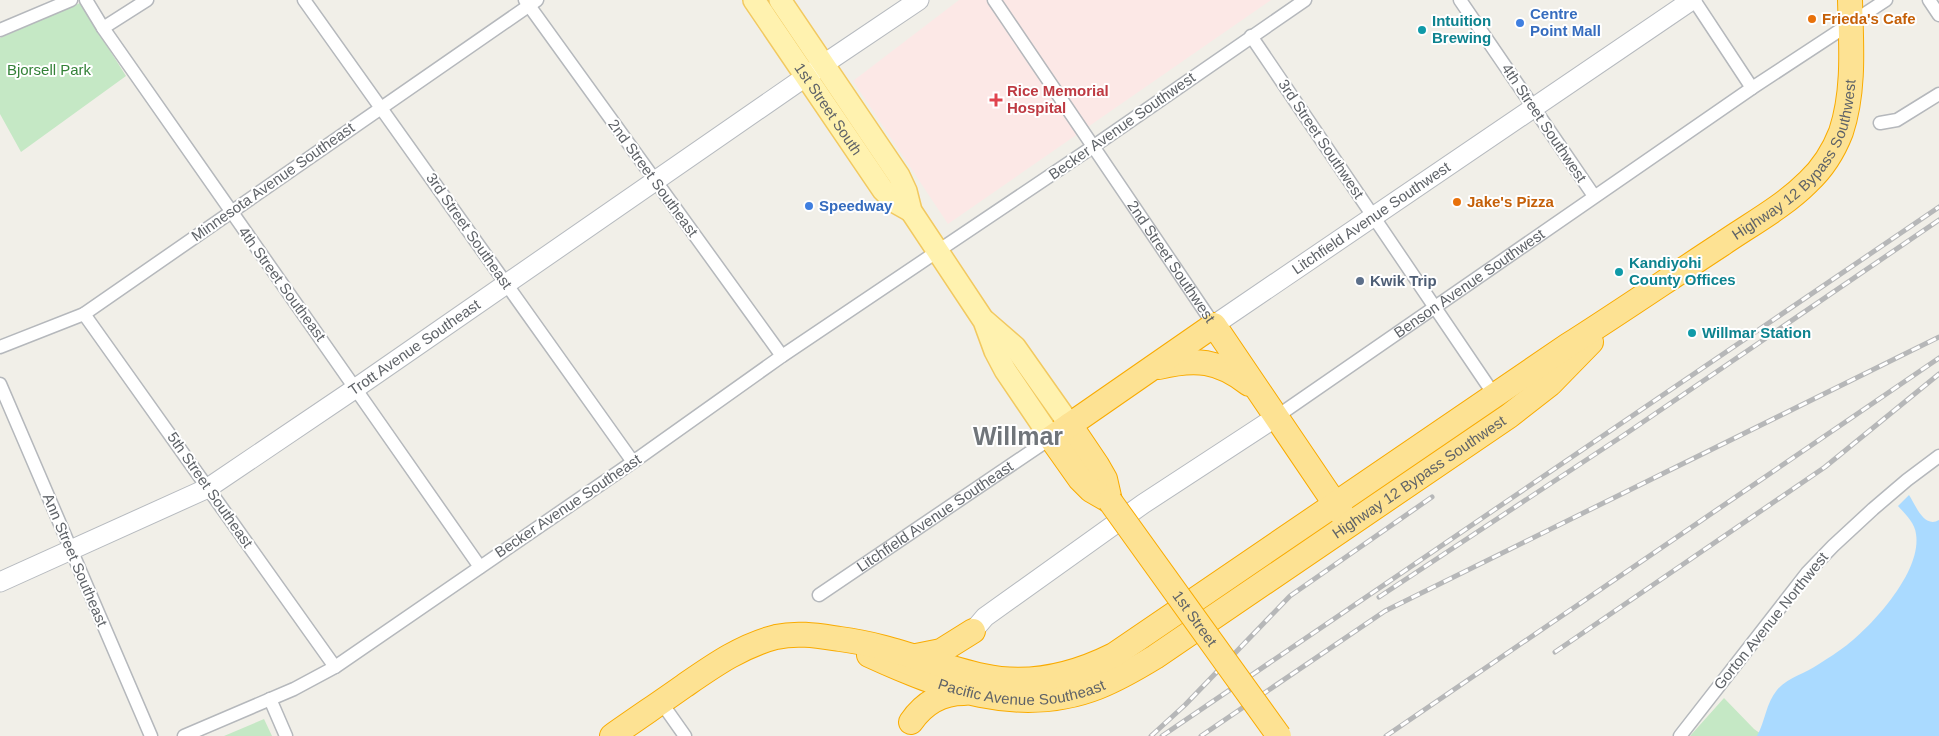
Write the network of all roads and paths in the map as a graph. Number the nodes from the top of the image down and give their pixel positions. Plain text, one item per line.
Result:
1 (71, 0) edge
2 (86, 0) edge
3 (147, 0) edge
4 (304, 0) edge
5 (754, 0) edge
6 (780, 0) edge
7 (920, 0) edge
8 (994, 0) edge
9 (1305, 0) edge
10 (1460, 0) edge
11 (1693, 0) edge
12 (1850, 0) edge
13 (1886, 0) edge
14 (1929, 0) edge
15 (530, 2) edge
16 (1939, 15) edge
17 (1850, 24) junction
18 (103, 28) junction
19 (0, 30) edge
20 (1251, 36) junction
21 (824, 64) junction
22 (806, 76) junction
23 (1752, 88) junction
24 (1939, 94) edge
25 (382, 106) junction
26 (1535, 108) junction
27 (1880, 123) dead end
28 (1094, 146) junction
29 (656, 182) junction
30 (1594, 196) junction
31 (912, 211) junction
32 (230, 212) junction
33 (1373, 217) junction
34 (938, 251) junction
35 (506, 285) junction
36 (1435, 306) junction
37 (1619, 313) junction
38 (84, 314) junction
39 (984, 320) junction
40 (1214, 325) junction
41 (0, 347) edge
42 (782, 356) junction
43 (1141, 374) junction
44 (0, 384) edge
45 (356, 388) junction
46 (1495, 396) junction
47 (1271, 409) junction
48 (1509, 416) junction
49 (1070, 425) junction
50 (1050, 438) junction
51 (1939, 456) edge
52 (633, 462) junction
53 (208, 488) junction
54 (1336, 504) junction
55 (1118, 509) junction
56 (1349, 524) junction
57 (71, 551) junction
58 (480, 567) junction
59 (0, 582) edge
60 (819, 595) dead end
61 (1193, 602) joint
62 (1206, 622) joint
63 (973, 631) junction
64 (829, 637) junction
65 (915, 656) junction
66 (334, 666) junction
67 (984, 676) junction
68 (966, 693) junction
69 (270, 699) junction
70 (661, 702) junction
71 (907, 729) edge
72 (150, 736) edge
73 (184, 736) edge
74 (286, 736) edge
75 (612, 736) edge
76 (684, 736) edge
77 (1279, 736) edge
78 (1680, 736) edge

1 - 19 street
2 - 18 street, 4th Street Southeast
3 - 18 street
4 - 25 street, 3rd Street Southeast
5 - 22 main road, 1st Street South
6 - 21 main road, 1st Street South
7 - 21 street, Trott Avenue Southeast
8 - 28 street, 2nd Street Southwest
9 - 20 street, Becker Avenue Southwest
10 - 26 street, 4th Street Southwest
11 - 23 street
11 - 26 street, Litchfield Avenue Southwest
12 - 17 highway, Highway 12 Bypass Southwest
13 - 17 street, Benson Avenue Southwest
14 - 16 street
15 - 25 street, Minnesota Avenue Southeast
15 - 29 street, 2nd Street Southeast
17 - 23 street, Benson Avenue Southwest
17 - 37 highway, Highway 12 Bypass Southwest
18 - 32 street, 4th Street Southeast
20 - 28 street, Becker Avenue Southwest
20 - 33 street, 3rd Street Southwest
21 - 22 street, Trott Avenue Southeast
21 - 31 main road, 1st Street South
22 - 29 street, Trott Avenue Southeast
22 - 31 main road, 1st Street South
23 - 30 street, Benson Avenue Southwest
24 - 27 street
25 - 32 street, Minnesota Avenue Southeast
25 - 35 street, 3rd Street Southeast
26 - 30 street, 4th Street Southwest
26 - 33 street, Litchfield Avenue Southwest
28 - 34 street, Becker Avenue Southwest
28 - 40 street, 2nd Street Southwest
29 - 35 street, Trott Avenue Southeast
29 - 42 street, 2nd Street Southeast
30 - 36 street, Benson Avenue Southwest
31 - 34 main road, 1st Street South
32 - 38 street, Minnesota Avenue Southeast
32 - 45 street, 4th Street Southeast
33 - 36 street, 3rd Street Southwest
33 - 40 street, Litchfield Avenue Southwest
34 - 39 main road, 1st Street South
34 - 42 street, Becker Avenue Southeast
35 - 45 street, Trott Avenue Southeast
35 - 52 street, 3rd Street Southeast
36 - 46 street, 3rd Street Southwest
36 - 47 street, Benson Avenue Southwest
37 - 46 highway, Highway 12 Bypass Southwest
37 - 48 highway, Highway 12 Bypass Southwest
38 - 41 street, Minnesota Avenue Southeast
38 - 53 street, 5th Street Southeast
39 - 49 main road, 1st Street South
39 - 50 main road, 1st Street South
40 - 43 highway, Litchfield Avenue Southwest
40 - 47 highway, 2nd Street Southwest
42 - 52 street, Becker Avenue Southeast
43 - 47 highway
43 - 49 highway, Litchfield Avenue Southwest
44 - 57 street, Ann Street Southeast
45 - 53 street, Trott Avenue Southeast
45 - 58 street, 4th Street Southeast
46 - 48 street, 3rd Street Southwest
46 - 54 highway, Highway 12 Bypass Southwest
47 - 54 highway, 2nd Street Southwest
47 - 55 street, Benson Avenue Southwest
48 - 56 highway, Highway 12 Bypass Southwest
49 - 50 highway, Litchfield Avenue Southwest
49 - 55 highway, 1st Street
50 - 55 highway, 1st Street
50 - 60 street, Litchfield Avenue Southeast
51 - 78 street, Gorton Avenue Northwest
52 - 58 street, Becker Avenue Southeast
53 - 57 street, Trott Avenue Southeast
53 - 66 street, 5th Street Southeast
54 - 56 highway, 2nd Street Southwest
54 - 61 highway, Highway 12 Bypass Southwest
55 - 63 street, Benson Avenue Southwest
55 - 77 highway, 1st Street, bridge
56 - 62 highway, Highway 12 Bypass Southwest
57 - 59 street, Trott Avenue Southeast
57 - 72 street, Ann Street Southeast
58 - 66 street, Becker Avenue Southeast
61 - 67 highway, Pacific Avenue Southeast
62 - 68 highway, Pacific Avenue Southeast
63 - 65 highway
63 - 67 highway
64 - 65 highway, Pacific Avenue Southeast
64 - 68 highway, Pacific Avenue Southeast
64 - 70 highway, Pacific Avenue Southeast
65 - 67 highway, Pacific Avenue Southeast
66 - 69 street, Becker Avenue Southeast
68 - 71 highway
69 - 73 street, Becker Avenue Southeast
69 - 74 street
70 - 75 highway
70 - 76 street

